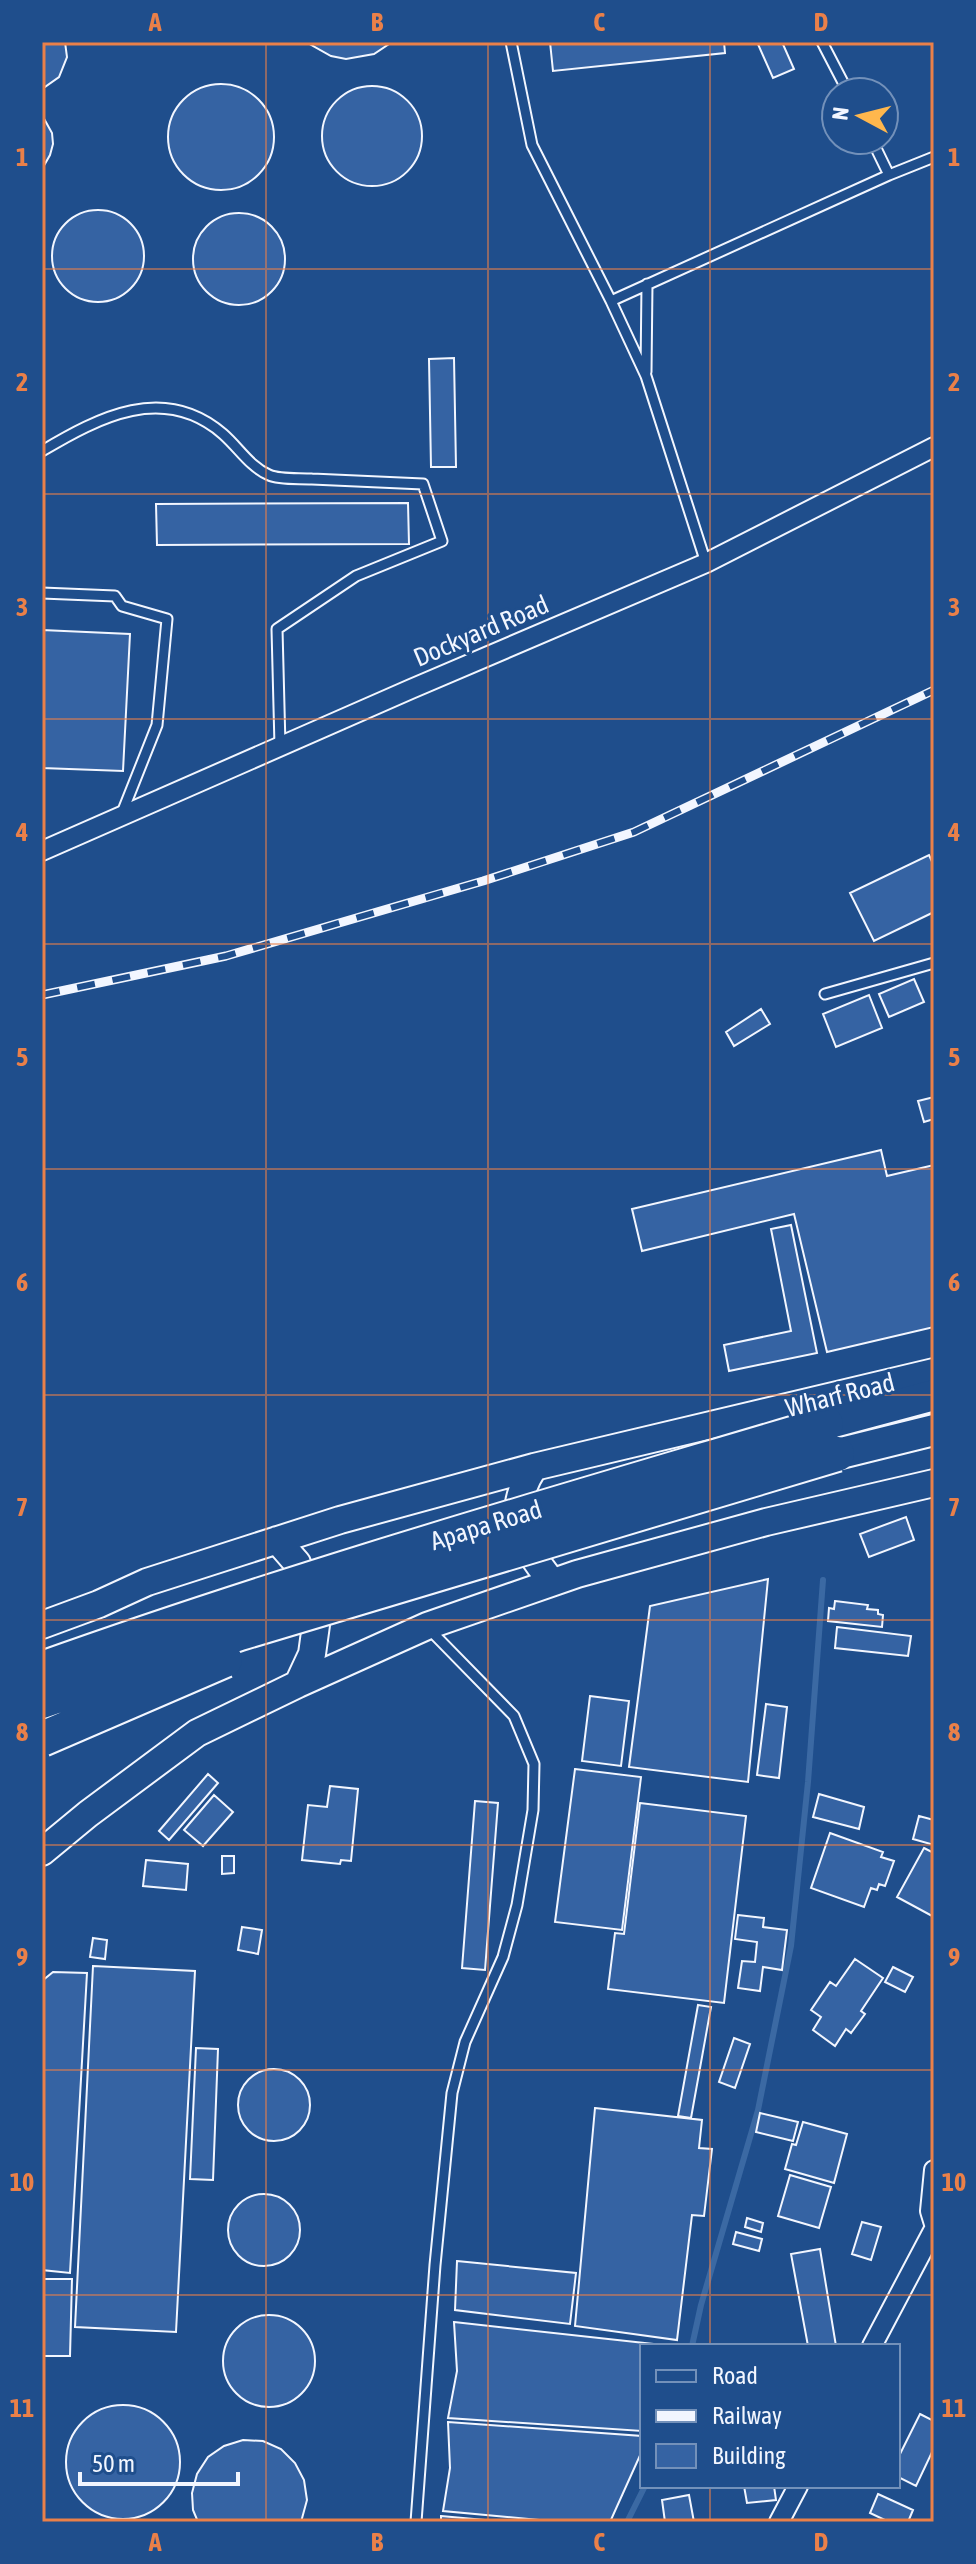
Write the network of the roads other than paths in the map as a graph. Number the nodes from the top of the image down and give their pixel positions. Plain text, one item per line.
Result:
1 (511, 42) edge
2 (822, 42) edge
3 (840, 76) edge
4 (880, 156) edge
5 (934, 157) edge
6 (889, 175) junction
7 (647, 284) junction
8 (611, 301) junction
9 (646, 376) junction
10 (934, 447) edge
11 (42, 451) edge
12 (706, 563) junction
13 (42, 593) edge
14 (280, 746) junction
15 (121, 816) junction
16 (42, 851) edge
17 (934, 963) edge
18 (825, 994) dead end
19 (934, 1372) edge
20 (934, 1395) edge
21 (934, 1430) edge
22 (832, 1439) junction
23 (534, 1467) junction
24 (934, 1483) edge
25 (277, 1540) junction
26 (552, 1582) junction
27 (401, 1584) junction
28 (42, 1625) edge
29 (427, 1626) junction
30 (42, 1669) edge
31 (298, 1684) junction
32 (42, 1701) edge
33 (42, 1739) edge
34 (42, 1852) edge
35 (934, 2170) edge
36 (934, 2226) edge
37 (873, 2344) edge
38 (797, 2488) edge
39 (416, 2522) edge
40 (779, 2522) edge

1 - 8 lane
2 - 3 lane
4 - 6 lane
5 - 6 lane
6 - 7 lane
7 - 8 lane
7 - 9 lane
8 - 9 lane
9 - 12 lane
10 - 12 street, Dockyard Road
11 - 14 lane
12 - 14 street, Dockyard Road
13 - 15 lane
14 - 15 street, Dockyard Road
15 - 16 street, Dockyard Road
17 - 18 lane
19 - 23 street, Wharf Road
20 - 22 main road, Apapa Road
21 - 22 main road, Apapa Road
22 - 27 highway, Apapa Road, bridge
22 - 30 highway, Apapa Road, bridge
23 - 25 street, Wharf Road
23 - 26 street
24 - 26 street
25 - 28 street, Wharf Road
25 - 31 street
26 - 29 street
27 - 32 highway, Apapa Road, bridge
27 - 33 highway, bridge
29 - 31 street
29 - 39 lane
31 - 34 street
35 - 36 street
36 - 37 street
38 - 40 street

